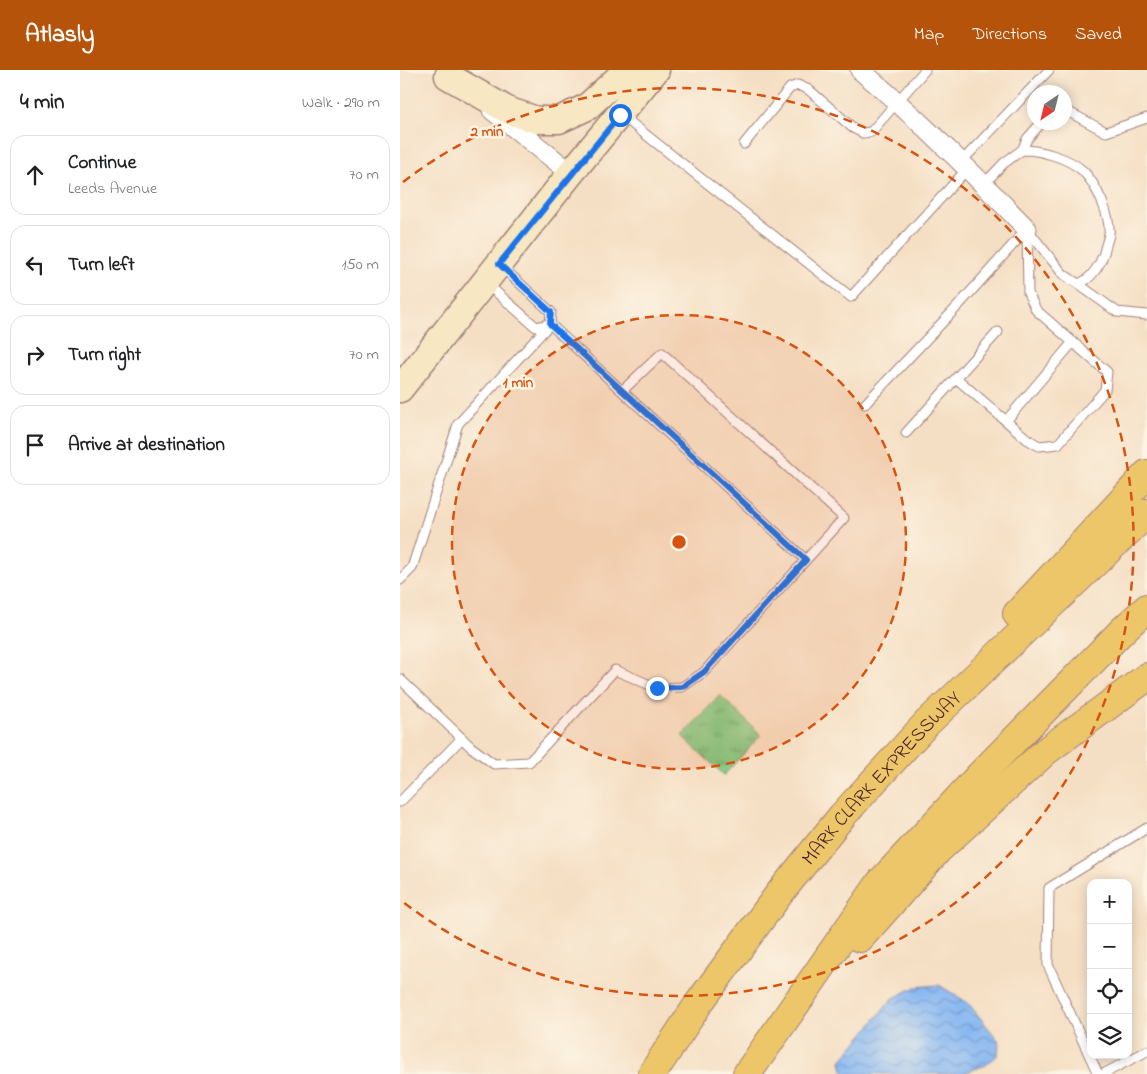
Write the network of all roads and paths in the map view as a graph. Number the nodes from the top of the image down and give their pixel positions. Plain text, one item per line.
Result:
1 (627, 70) edge
2 (656, 70) edge
3 (860, 70) edge
4 (925, 70) edge
5 (1049, 70) edge
6 (445, 73) edge
7 (897, 101) junction
8 (1072, 114) edge
9 (620, 115) junction
10 (1147, 118) edge
11 (1035, 130) edge
12 (744, 144) dead end
13 (1022, 150) junction
14 (965, 165) junction
15 (571, 173) junction
16 (984, 184) junction
17 (1027, 228) junction
18 (492, 273) junction
19 (1078, 284) junction
20 (1147, 314) edge
21 (550, 324) junction
22 (998, 332) dead end
23 (1074, 342) junction
24 (956, 378) junction
25 (400, 389) edge
26 (622, 391) junction
27 (865, 404) dead end
28 (1006, 421) junction
29 (906, 433) dead end
30 (1147, 474) edge
31 (1147, 513) edge
32 (806, 560) junction
33 (400, 580) edge
34 (1147, 608) edge
35 (1147, 677) edge
36 (400, 679) edge
37 (927, 723) junction
38 (462, 738) junction
39 (400, 802) edge
40 (1147, 828) edge
41 (770, 1040) junction
42 (1147, 1051) edge
43 (652, 1074) edge
44 (747, 1074) edge
45 (1098, 1074) edge
46 (1103, 1074) edge

1 - 6 street
2 - 9 street
3 - 7 street
4 - 7 lane
5 - 14 lane
6 - 15 street
7 - 12 lane
7 - 14 street
8 - 10 lane
9 - 14 lane
9 - 15 street
11 - 13 lane
13 - 16 lane
13 - 19 lane
14 - 16 street
15 - 18 street
16 - 17 street
17 - 19 lane
17 - 23 lane
17 - 27 lane
18 - 21 lane
18 - 21 lane
18 - 25 street
19 - 20 lane
21 - 26 lane
21 - 33 lane
22 - 24 lane
23 - 28 lane
23 - 28 lane
24 - 28 lane
24 - 29 lane
26 - 32 lane
26 - 32 lane
30 - 37 highway
31 - 37 highway, MARK CLARK EXPRESSWAY
32 - 38 lane
34 - 41 highway
35 - 41 highway
36 - 38 lane
37 - 43 highway, MARK CLARK EXPRESSWAY
38 - 39 lane
40 - 45 lane
41 - 44 highway
42 - 46 lane

